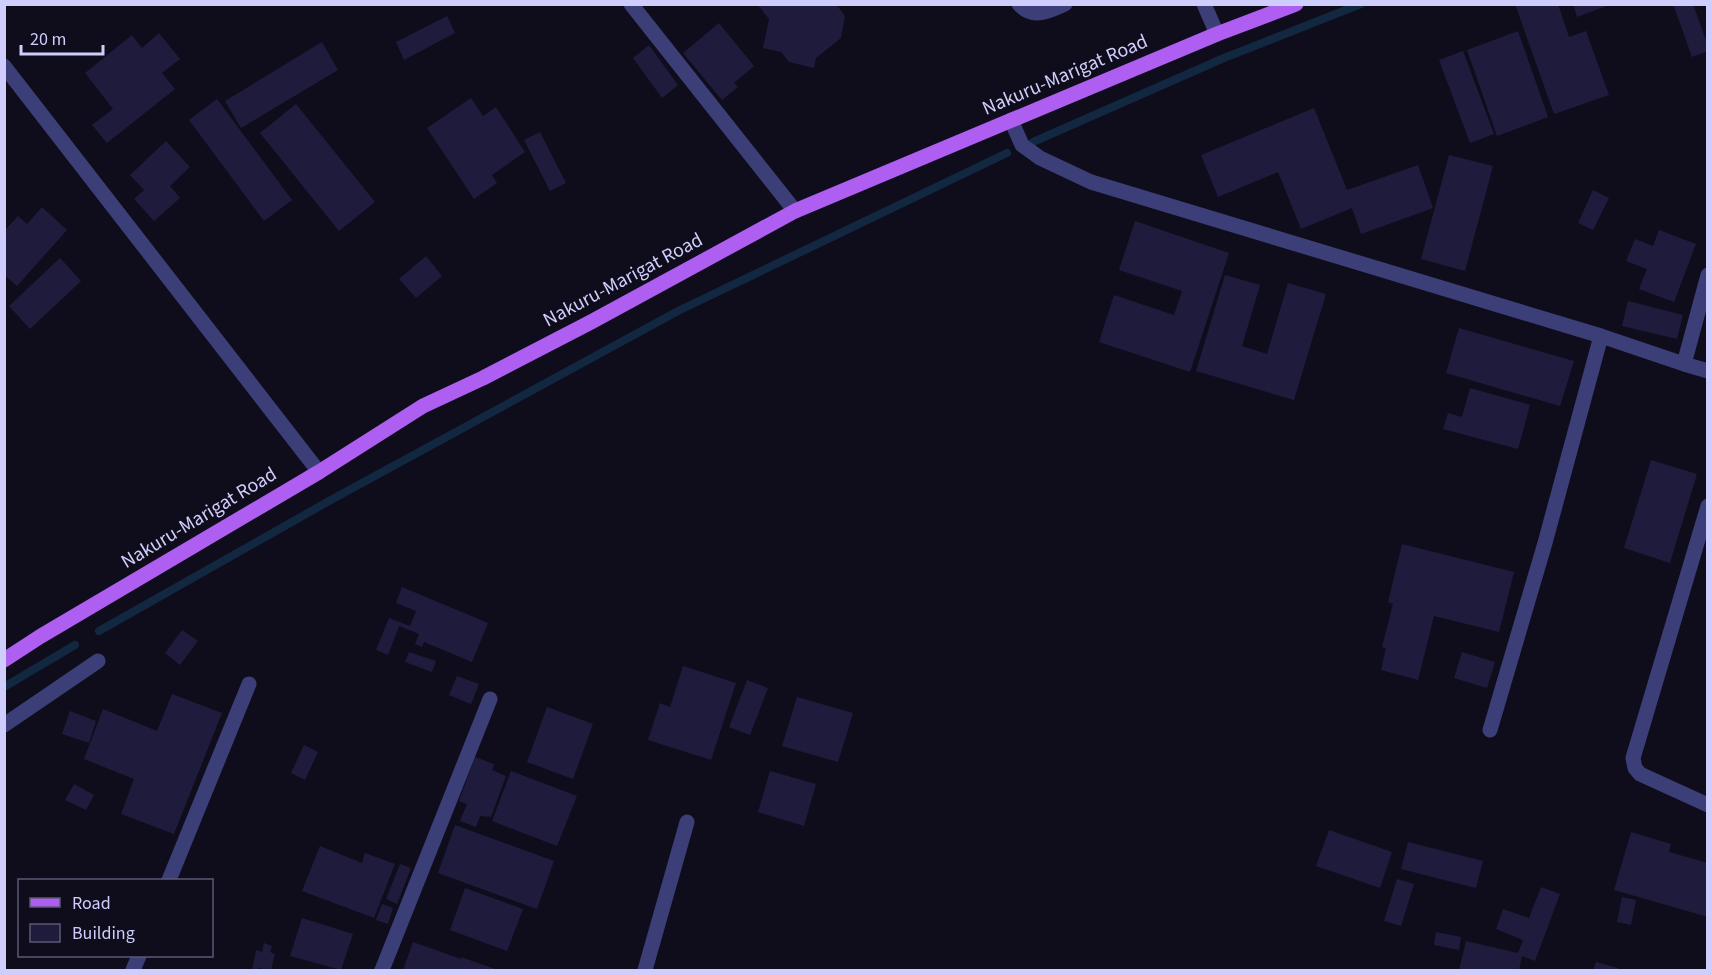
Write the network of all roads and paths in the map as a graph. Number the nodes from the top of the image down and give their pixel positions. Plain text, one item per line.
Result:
1 (632, 4) edge
2 (1019, 4) edge
3 (1065, 4) edge
4 (1204, 4) edge
5 (1296, 4) edge
6 (1217, 34) junction
7 (4, 66) edge
8 (1011, 120) junction
9 (795, 211) junction
10 (1707, 276) edge
11 (1601, 336) junction
12 (1684, 364) junction
13 (1707, 371) edge
14 (319, 472) junction
15 (1707, 506) edge
16 (4, 660) edge
17 (98, 661) dead end
18 (249, 684) dead end
19 (490, 699) dead end
20 (4, 725) edge
21 (1490, 730) dead end
22 (1707, 805) edge
23 (687, 822) dead end
24 (169, 879) edge
25 (382, 970) edge
26 (645, 970) edge

1 - 9 street
2 - 3 street
4 - 6 street
5 - 6 main road, Nakuru-Marigat Road
6 - 8 main road, Nakuru-Marigat Road
7 - 14 street
8 - 9 main road, Nakuru-Marigat Road
8 - 11 street
9 - 14 main road, Nakuru-Marigat Road
10 - 12 street
11 - 12 street
11 - 21 street
12 - 13 street
14 - 16 main road, Nakuru-Marigat Road
15 - 22 street
17 - 20 street
18 - 24 street
19 - 25 street
23 - 26 street

